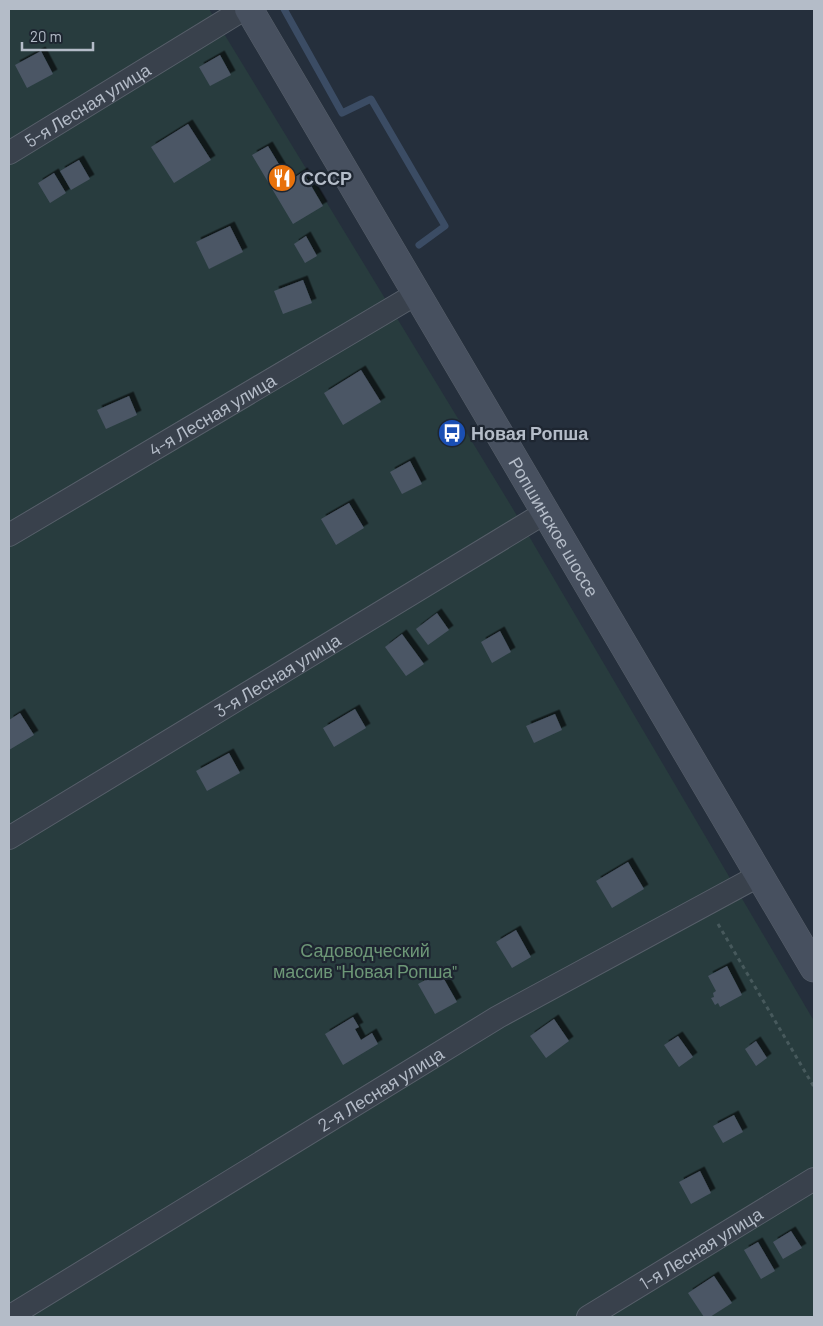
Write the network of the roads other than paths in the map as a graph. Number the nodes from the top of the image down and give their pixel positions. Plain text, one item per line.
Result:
1 (244, 9) edge
2 (249, 9) edge
3 (9, 153) edge
4 (416, 294) junction
5 (546, 512) junction
6 (9, 534) edge
7 (9, 838) edge
8 (760, 875) junction
9 (814, 968) edge
10 (814, 1179) edge
11 (9, 1317) edge
12 (588, 1317) edge

1 - 3 street, 5-я Лесная улица
2 - 4 main road, Ропшинское шоссе
4 - 5 main road, Ропшинское шоссе
4 - 6 street, 4-я Лесная улица
5 - 7 street, 3-я Лесная улица
5 - 8 main road, Ропшинское шоссе
8 - 9 main road, Ропшинское шоссе
8 - 11 street, 2-я Лесная улица
10 - 12 street, 1-я Лесная улица

